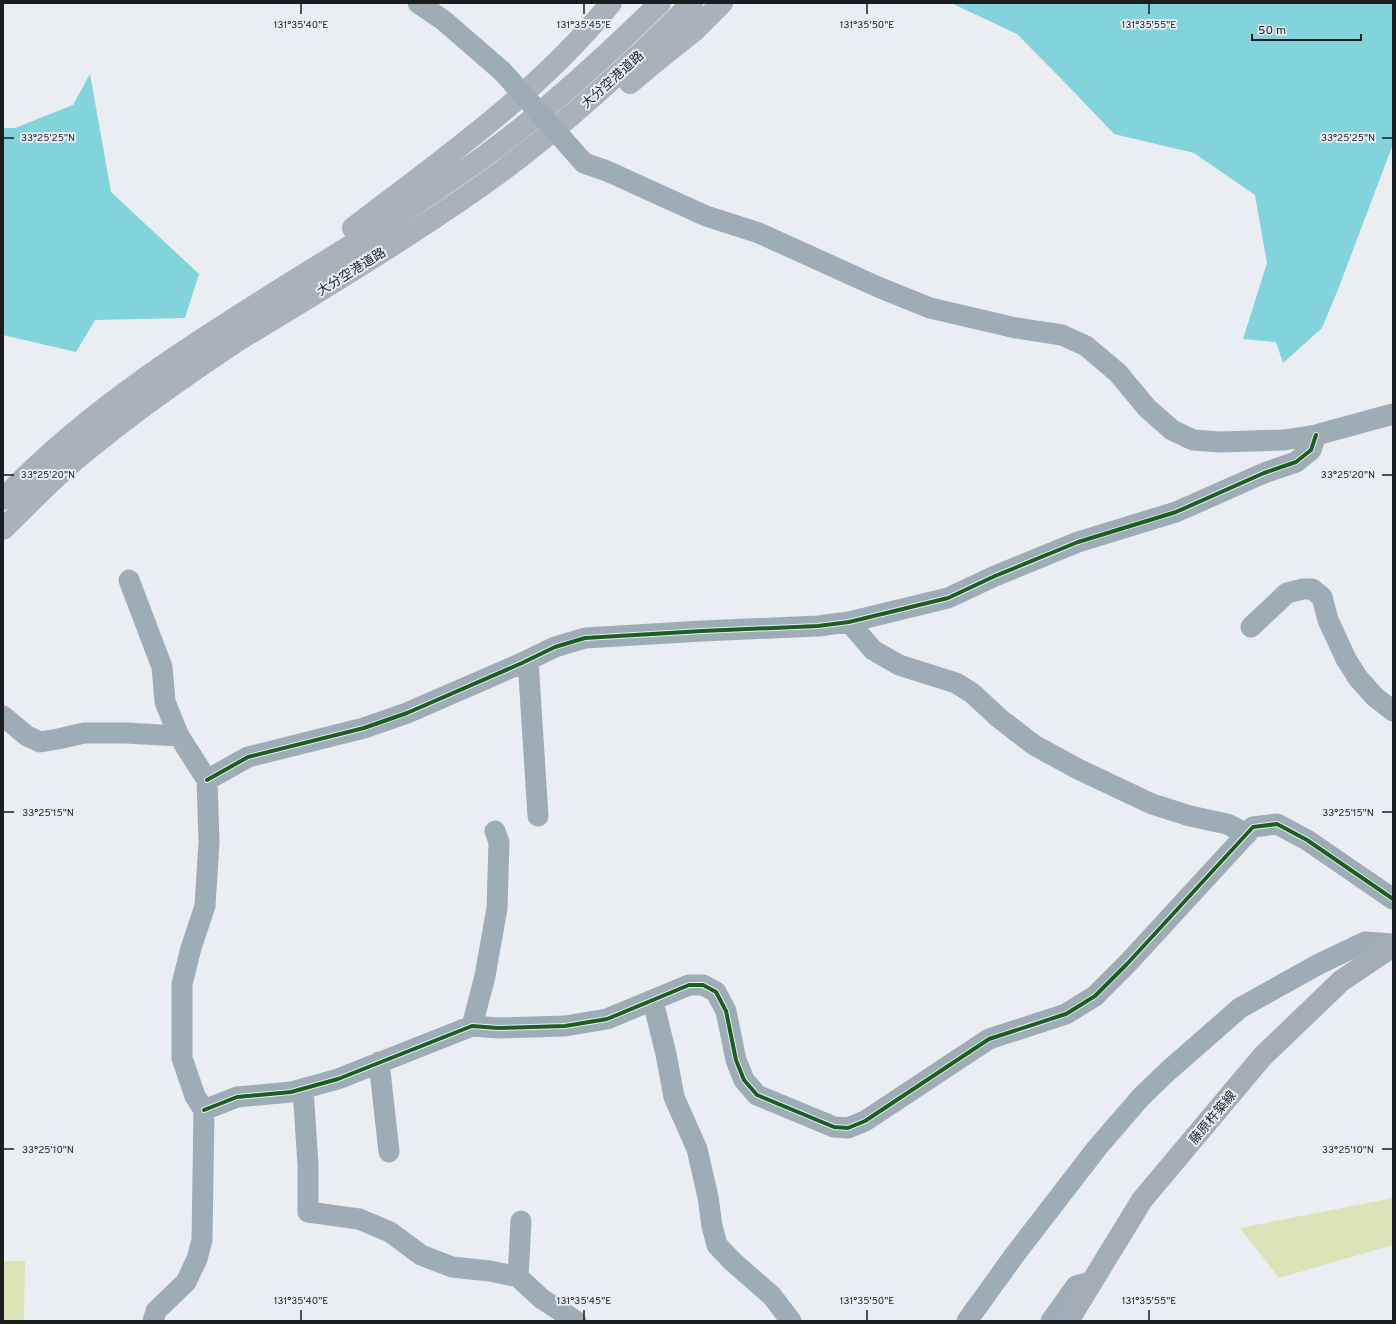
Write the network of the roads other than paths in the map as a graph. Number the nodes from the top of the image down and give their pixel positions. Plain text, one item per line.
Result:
1 (418, 3) edge
2 (611, 3) edge
3 (660, 3) edge
4 (692, 3) edge
5 (722, 3) edge
6 (385, 250) junction
7 (250, 308) junction
8 (1393, 414) edge
9 (1316, 435) junction
10 (3, 499) edge
11 (3, 529) edge
12 (129, 580) dead end
13 (849, 622) junction
14 (1252, 627) dead end
15 (528, 660) junction
16 (1393, 711) edge
17 (3, 716) edge
18 (178, 736) junction
19 (208, 780) junction
20 (538, 816) dead end
21 (495, 831) dead end
22 (1247, 834) junction
23 (1393, 899) edge
24 (1393, 945) edge
25 (653, 1001) junction
26 (472, 1026) junction
27 (379, 1062) junction
28 (303, 1089) junction
29 (204, 1110) junction
30 (389, 1152) dead end
31 (521, 1221) dead end
32 (518, 1277) junction
33 (1091, 1282) junction
34 (153, 1321) edge
35 (576, 1321) edge
36 (791, 1321) edge
37 (967, 1321) edge
38 (1050, 1321) edge
39 (1068, 1321) edge

1 - 9 street, bridge
2 - 7 highway
3 - 7 highway, 大分空港道路
4 - 6 highway, 大分空港道路
5 - 6 highway
6 - 11 highway, 大分空港道路
7 - 10 highway, 大分空港道路
8 - 9 street
9 - 13 street
12 - 18 street
13 - 15 street
13 - 22 street
14 - 16 street
15 - 19 street
15 - 20 street
17 - 18 street
18 - 19 street
19 - 29 street
21 - 26 street
22 - 23 street
22 - 25 street
24 - 33 main road, 藤原杵築線
24 - 37 street
25 - 26 street
25 - 36 street
26 - 27 street
27 - 28 street
27 - 30 street
28 - 29 street
28 - 32 street
29 - 34 street
31 - 32 street
32 - 35 street
33 - 38 street
33 - 39 main road, 藤原杵築線

